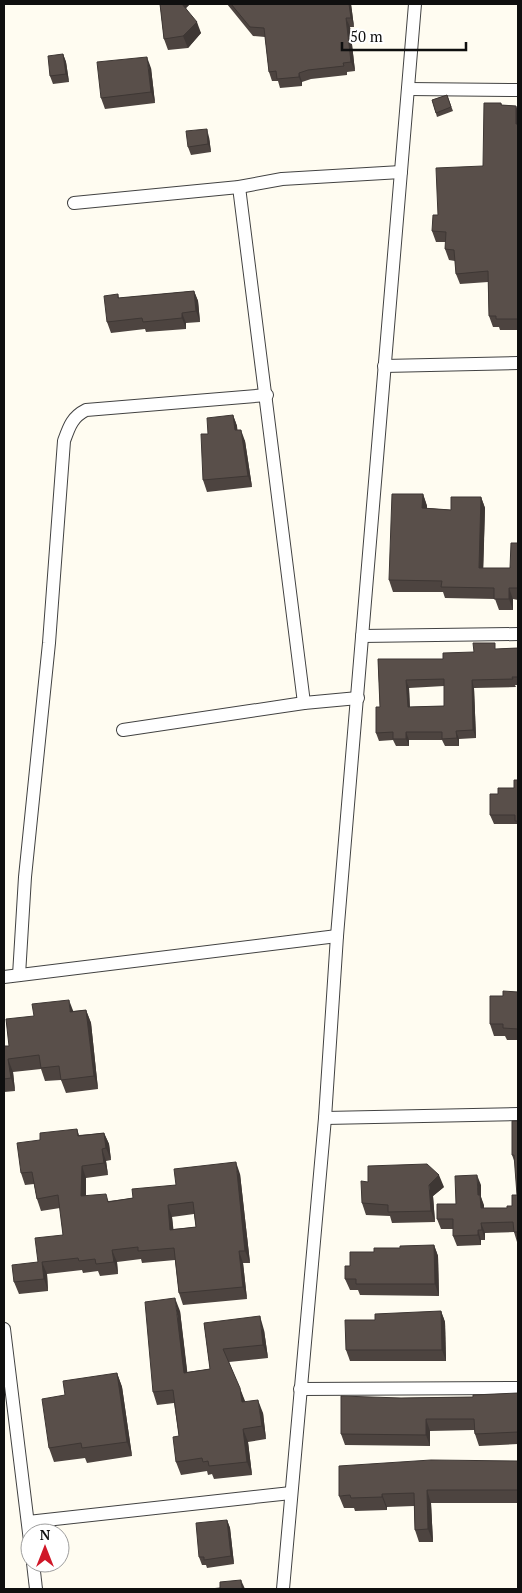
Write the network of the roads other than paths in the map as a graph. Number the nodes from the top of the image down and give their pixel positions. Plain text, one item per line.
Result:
1 (415, 4) edge
2 (408, 89) junction
3 (518, 90) edge
4 (401, 172) junction
5 (239, 188) junction
6 (74, 203) dead end
7 (518, 363) edge
8 (384, 366) junction
9 (267, 395) junction
10 (518, 634) edge
11 (362, 636) junction
12 (358, 698) junction
13 (304, 702) junction
14 (123, 730) dead end
15 (337, 936) junction
16 (19, 975) junction
17 (4, 976) edge
18 (518, 1114) edge
19 (325, 1118) junction
20 (4, 1329) edge
21 (518, 1388) edge
22 (300, 1389) junction
23 (291, 1493) junction
24 (28, 1522) joint
25 (34, 1573) edge
26 (36, 1589) edge
27 (283, 1589) edge

1 - 2 street
2 - 3 street
2 - 4 street
4 - 5 street
4 - 8 street
5 - 6 street
5 - 9 street
7 - 8 street
8 - 11 street
9 - 13 street
9 - 16 street
10 - 11 street
11 - 12 street
12 - 13 street
12 - 15 street
13 - 14 street
15 - 16 street
15 - 19 street
16 - 17 street
18 - 19 street
19 - 22 street
20 - 24 street
21 - 22 street
22 - 23 street
23 - 24 street
23 - 27 street
25 - 26 street

